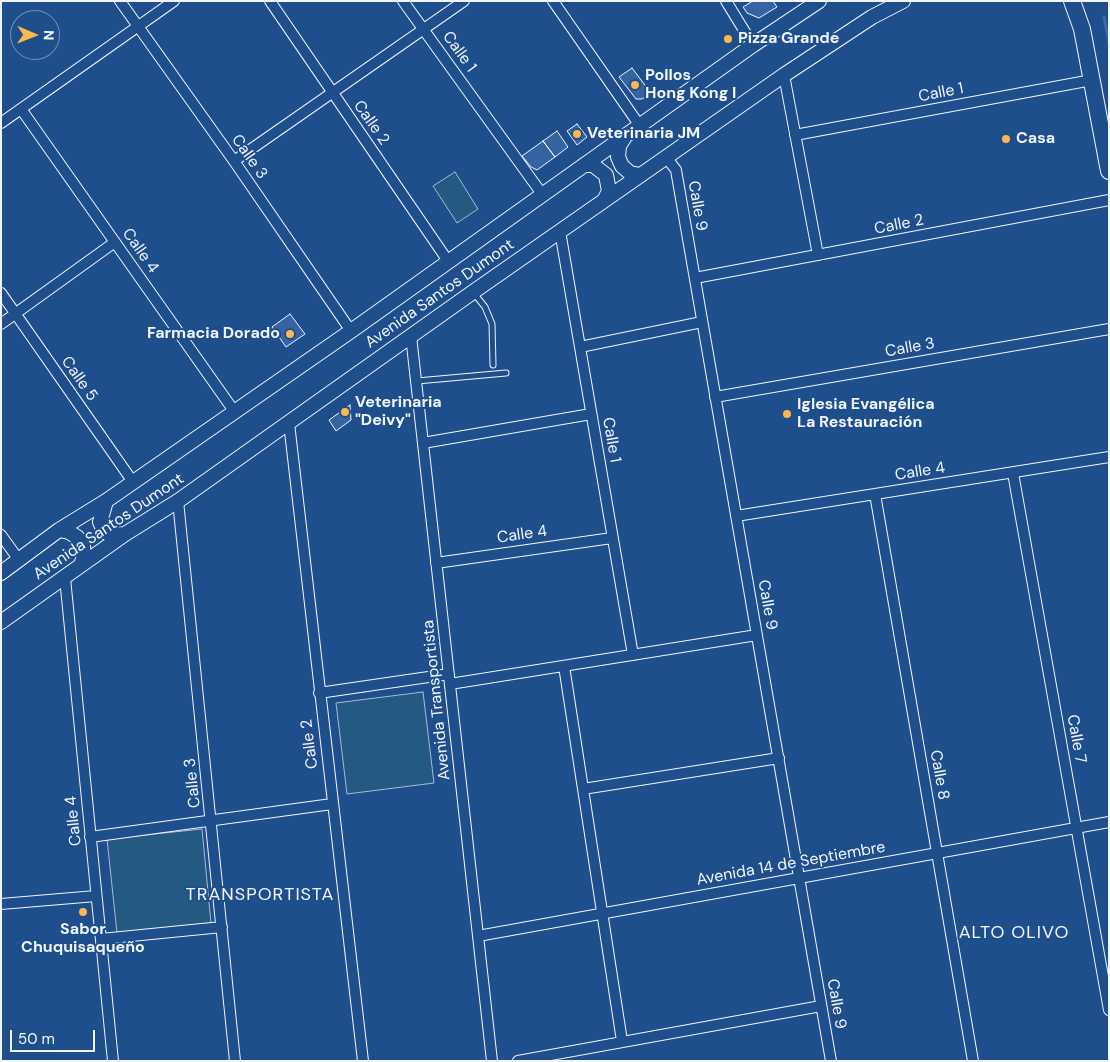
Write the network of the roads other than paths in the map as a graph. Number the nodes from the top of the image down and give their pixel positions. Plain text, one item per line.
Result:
1 (120, 1) edge
2 (174, 1) edge
3 (270, 1) edge
4 (403, 1) edge
5 (464, 1) edge
6 (553, 1) edge
7 (726, 1) edge
8 (819, 1) edge
9 (903, 1) edge
10 (1072, 1) edge
11 (137, 27) junction
12 (424, 29) junction
13 (753, 45) junction
14 (784, 75) junction
15 (1092, 80) junction
16 (332, 93) junction
17 (21, 109) junction
18 (1, 123) edge
19 (640, 126) junction
20 (795, 135) junction
21 (624, 137) junction
22 (666, 157) junction
23 (234, 161) junction
24 (584, 165) junction
25 (1109, 171) edge
26 (640, 175) junction
27 (542, 194) junction
28 (605, 199) junction
29 (1109, 200) edge
30 (560, 231) junction
31 (115, 242) junction
32 (818, 255) junction
33 (448, 261) junction
34 (694, 278) junction
35 (473, 292) junction
36 (1, 293) edge
37 (16, 314) junction
38 (702, 322) junction
39 (1, 324) edge
40 (1109, 329) edge
41 (351, 331) junction
42 (411, 336) junction
43 (580, 347) junction
44 (493, 365) dead end
45 (506, 373) dead end
46 (417, 382) junction
47 (716, 397) junction
48 (234, 411) junction
49 (591, 414) junction
50 (289, 423) junction
51 (423, 443) junction
52 (1109, 458) edge
53 (1013, 472) junction
54 (133, 482) junction
55 (875, 494) junction
56 (106, 500) junction
57 (178, 502) junction
58 (736, 516) junction
59 (59, 530) junction
60 (125, 534) junction
61 (1, 535) edge
62 (612, 538) junction
63 (19, 560) junction
64 (436, 563) junction
65 (81, 565) junction
66 (1, 573) edge
67 (65, 578) junction
68 (1, 622) edge
69 (757, 635) junction
70 (633, 655) junction
71 (564, 666) junction
72 (450, 679) junction
73 (319, 693) junction
74 (778, 758) junction
75 (583, 789) junction
76 (332, 804) junction
77 (212, 821) junction
78 (1109, 822) edge
79 (1076, 828) junction
80 (90, 837) junction
81 (937, 853) junction
82 (800, 878) junction
83 (96, 896) junction
84 (1, 904) edge
85 (602, 914) junction
86 (222, 927) junction
87 (478, 936) junction
88 (101, 939) junction
89 (821, 1006) junction
90 (1109, 1010) edge
91 (622, 1041) junction
92 (113, 1061) edge
93 (235, 1061) edge
94 (362, 1061) edge
95 (492, 1061) edge
96 (518, 1061) edge
97 (831, 1061) edge
98 (973, 1061) edge

1 - 11 street, Calle 3
2 - 11 street
3 - 16 street, Calle 2
4 - 12 street, Calle 1
5 - 12 street
6 - 19 street
7 - 13 street
8 - 13 main road, Avenida Santos Dumont
9 - 14 main road, Avenida Santos Dumont
10 - 15 main road
11 - 17 street
11 - 23 street, Calle 3
12 - 16 street
12 - 27 street, Calle 1
13 - 19 main road, Avenida Santos Dumont
14 - 20 street
14 - 22 main road, Avenida Santos Dumont
15 - 20 street, Calle 1
15 - 25 main road
16 - 23 street
16 - 33 street, Calle 2
17 - 18 street
17 - 31 street, Calle 4
19 - 21 main road, Avenida Santos Dumont
20 - 32 street
21 - 24 main road, Avenida Santos Dumont
21 - 26 main road
22 - 26 main road, Avenida Santos Dumont
22 - 34 street, Calle 9
23 - 41 street, Calle 3
24 - 27 main road, Avenida Santos Dumont
24 - 28 main road
26 - 28 main road, Avenida Santos Dumont
27 - 33 main road, Avenida Santos Dumont
28 - 30 main road, Avenida Santos Dumont
29 - 32 street, Calle 2
30 - 35 main road, Avenida Santos Dumont
30 - 43 street, Calle 1
31 - 37 street
31 - 48 street, Calle 4
32 - 34 street, Calle 2
33 - 41 main road, Avenida Santos Dumont
34 - 38 street, Calle 9
35 - 42 main road, Avenida Santos Dumont
35 - 44 lane
36 - 37 street, Calle 5
37 - 39 street
37 - 54 street, Calle 5
38 - 43 street
38 - 47 street, Calle 9
40 - 47 street, Calle 3
41 - 48 main road, Avenida Santos Dumont
42 - 46 street, Avenida Transportista
42 - 50 main road, Avenida Santos Dumont
43 - 49 street, Calle 1
45 - 46 lane
46 - 51 street, Avenida Transportista
47 - 58 street, Calle 9
48 - 54 main road, Avenida Santos Dumont
49 - 51 street
49 - 62 street, Calle 1
50 - 57 main road, Avenida Santos Dumont
50 - 73 street, Calle 2
51 - 64 street, Avenida Transportista
52 - 53 street, Calle 4
53 - 55 street, Calle 4
53 - 79 street, Calle 7
54 - 56 main road, Avenida Santos Dumont
55 - 58 street, Calle 4
55 - 81 street, Calle 8
56 - 59 main road, Avenida Santos Dumont
56 - 60 main road
57 - 60 main road, Avenida Santos Dumont
57 - 77 street, Calle 3
58 - 69 street, Calle 9
59 - 63 main road, Avenida Santos Dumont
59 - 65 main road
60 - 65 main road, Avenida Santos Dumont
61 - 63 street
62 - 64 street, Calle 4
62 - 70 street, Calle 1
63 - 66 main road, Avenida Santos Dumont
64 - 72 street, Avenida Transportista
65 - 67 main road, Avenida Santos Dumont
67 - 68 main road, Avenida Santos Dumont
67 - 80 street, Calle 4
69 - 70 street
69 - 74 street, Calle 9
70 - 71 street
71 - 72 street
71 - 75 street
72 - 73 street
72 - 87 street, Avenida Transportista
73 - 76 street, Calle 2
74 - 75 street
74 - 82 street, Calle 9
75 - 85 street
76 - 77 street
76 - 94 street, Calle 2
77 - 80 street
77 - 86 street, Calle 3
78 - 79 street, Avenida 14 de Septiembre
79 - 81 street, Avenida 14 de Septiembre
79 - 90 street, Calle 7
80 - 83 street, Calle 4
81 - 82 street, Avenida 14 de Septiembre
81 - 98 street, Calle 8
82 - 85 street, Avenida 14 de Septiembre
82 - 89 street, Calle 9
83 - 84 street
83 - 88 street, Calle 4
85 - 87 street, Avenida 14 de Septiembre
85 - 91 street
86 - 88 street
86 - 93 street, Calle 3
87 - 95 street, Avenida Transportista
88 - 92 street, Calle 4
89 - 91 street
89 - 97 street, Calle 9
91 - 96 street

